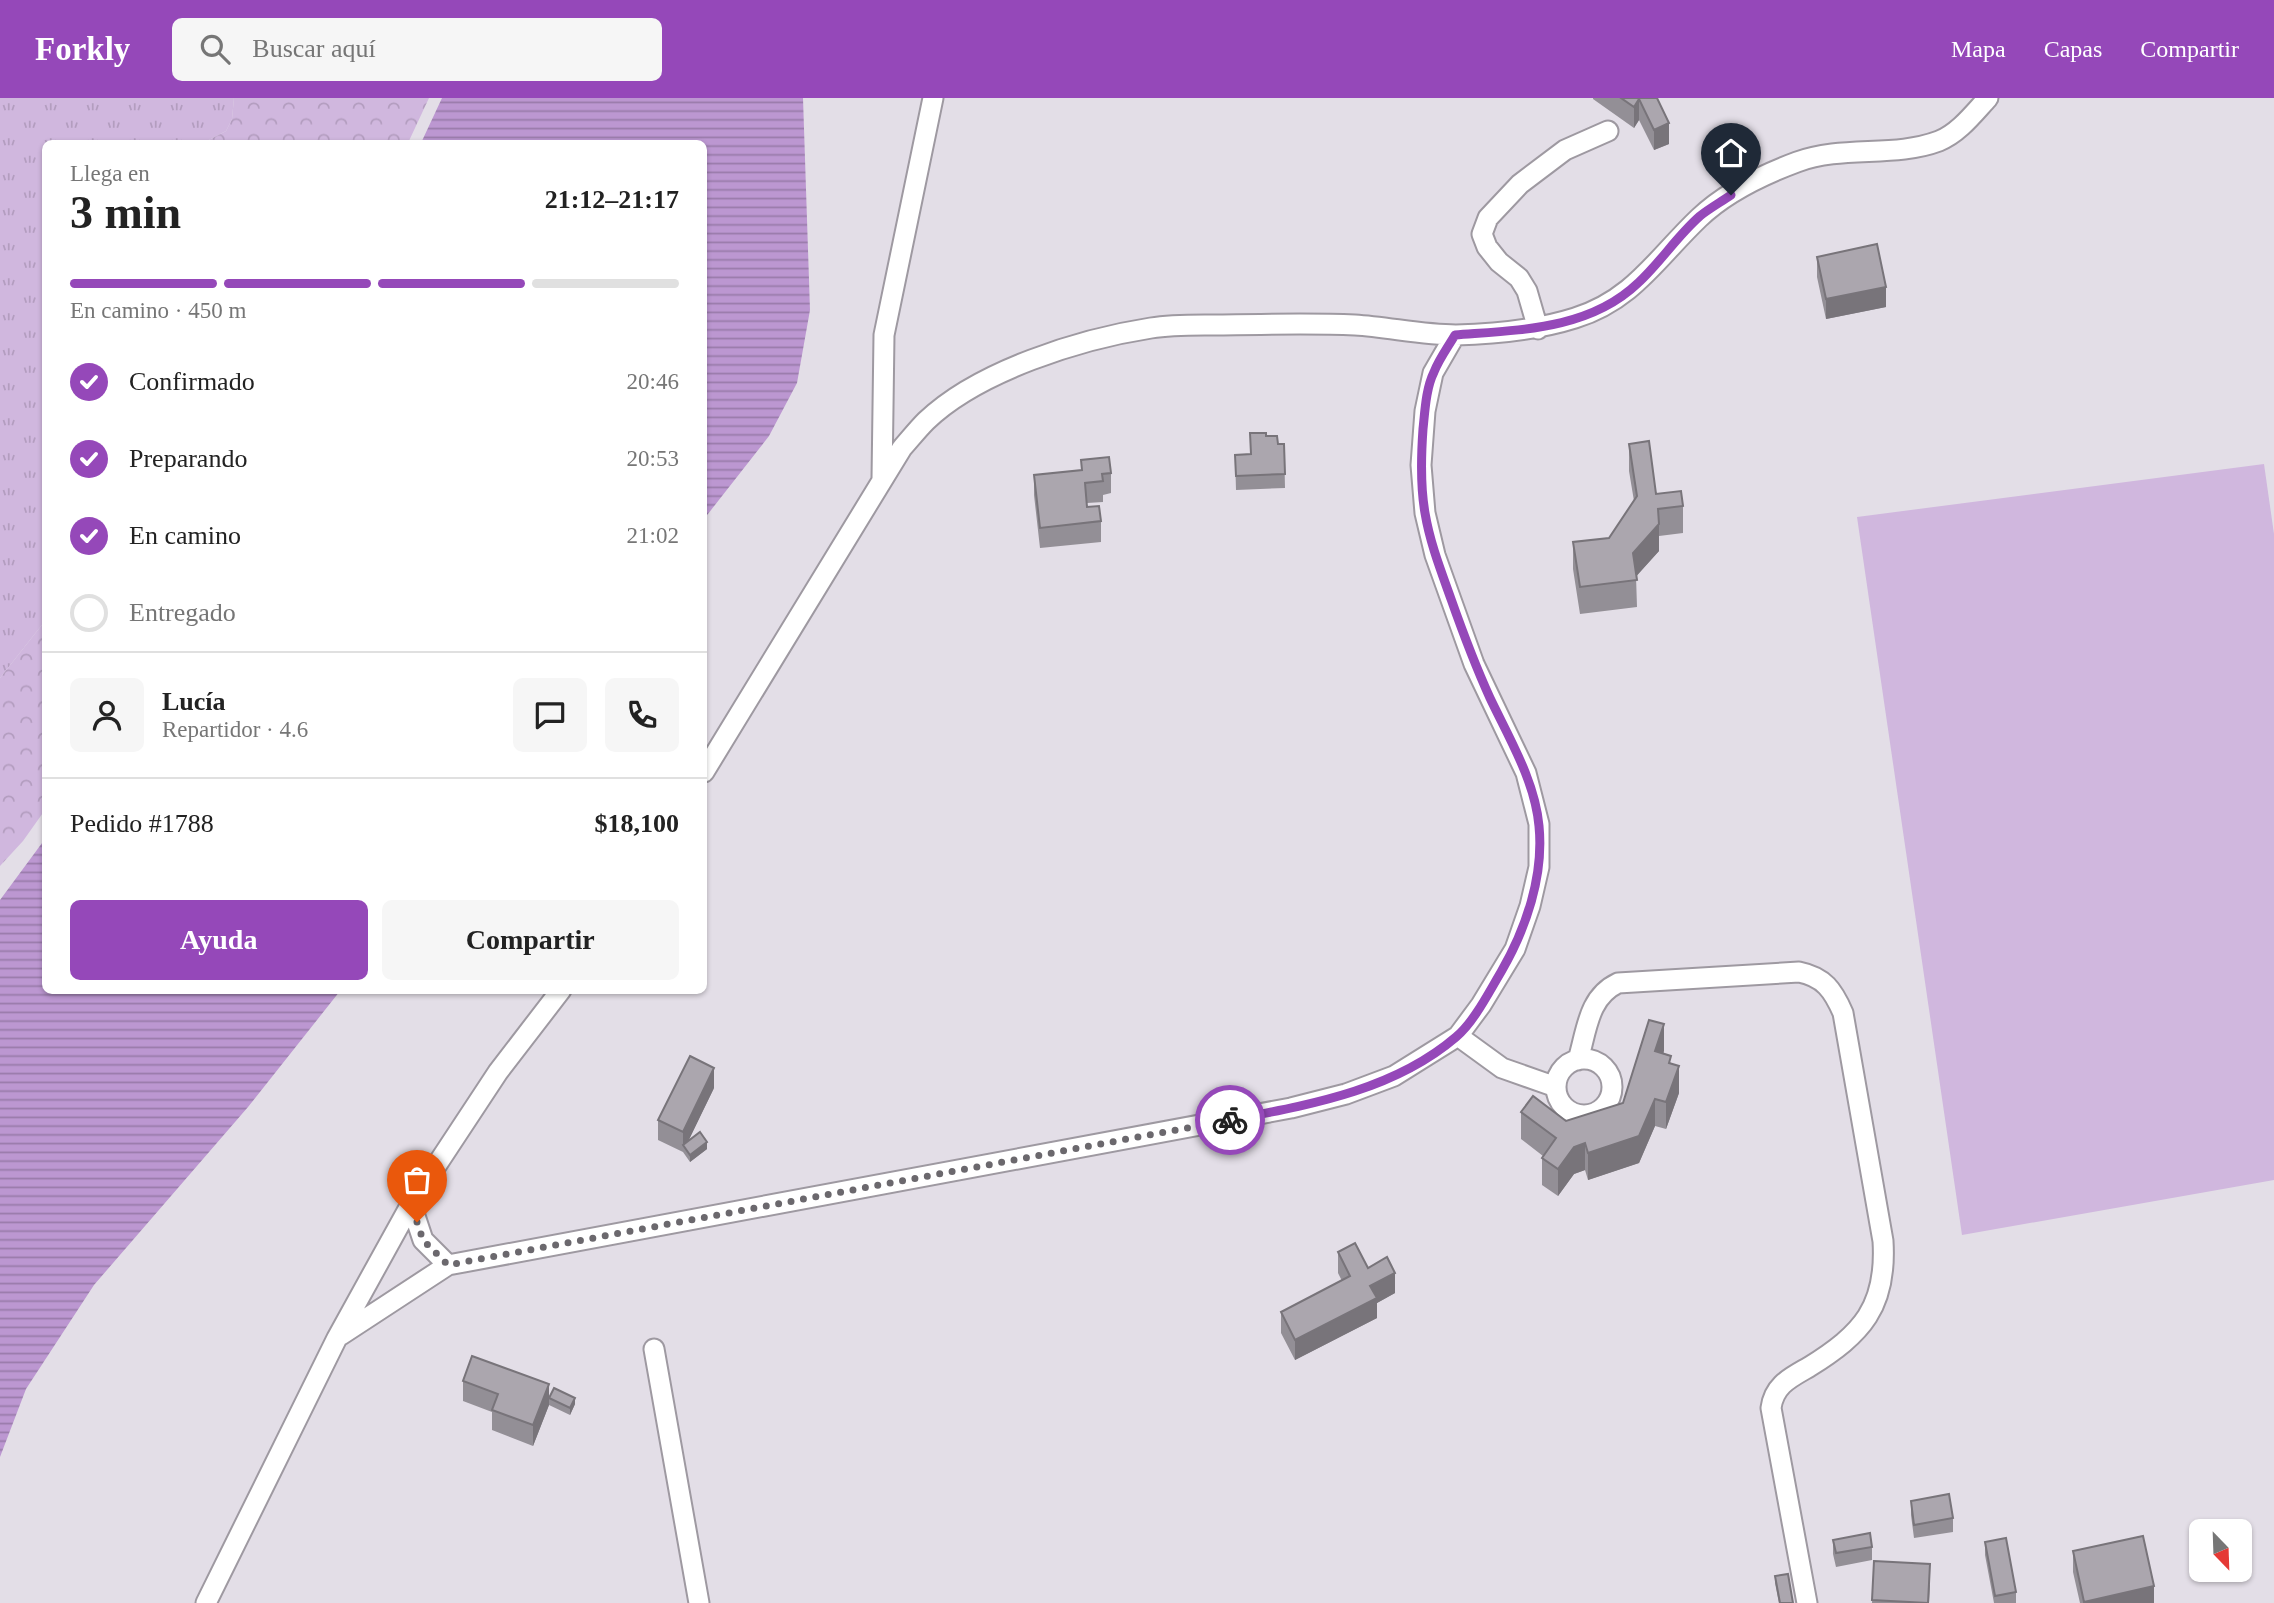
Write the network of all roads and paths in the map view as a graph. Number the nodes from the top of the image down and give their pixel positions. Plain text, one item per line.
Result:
1 (933, 98) edge
2 (1988, 98) edge
3 (1608, 131) dead end
4 (1538, 329) junction
5 (1455, 335) junction
6 (882, 480) junction
7 (707, 767) edge
8 (558, 994) edge
9 (1458, 1036) junction
10 (1578, 1060) junction
11 (1556, 1087) junction
12 (411, 1204) junction
13 (448, 1265) junction
14 (337, 1338) junction
15 (654, 1349) dead end
16 (206, 1603) edge
17 (699, 1603) edge
18 (1807, 1603) edge

1 - 6 street
2 - 4 street
3 - 4 street
4 - 5 street
5 - 6 street
5 - 9 street
6 - 7 street
8 - 12 street
9 - 11 street
9 - 13 street
10 - 11 street
10 - 11 street
10 - 18 street
12 - 13 street
12 - 14 street
13 - 14 street
14 - 16 street
15 - 17 street

